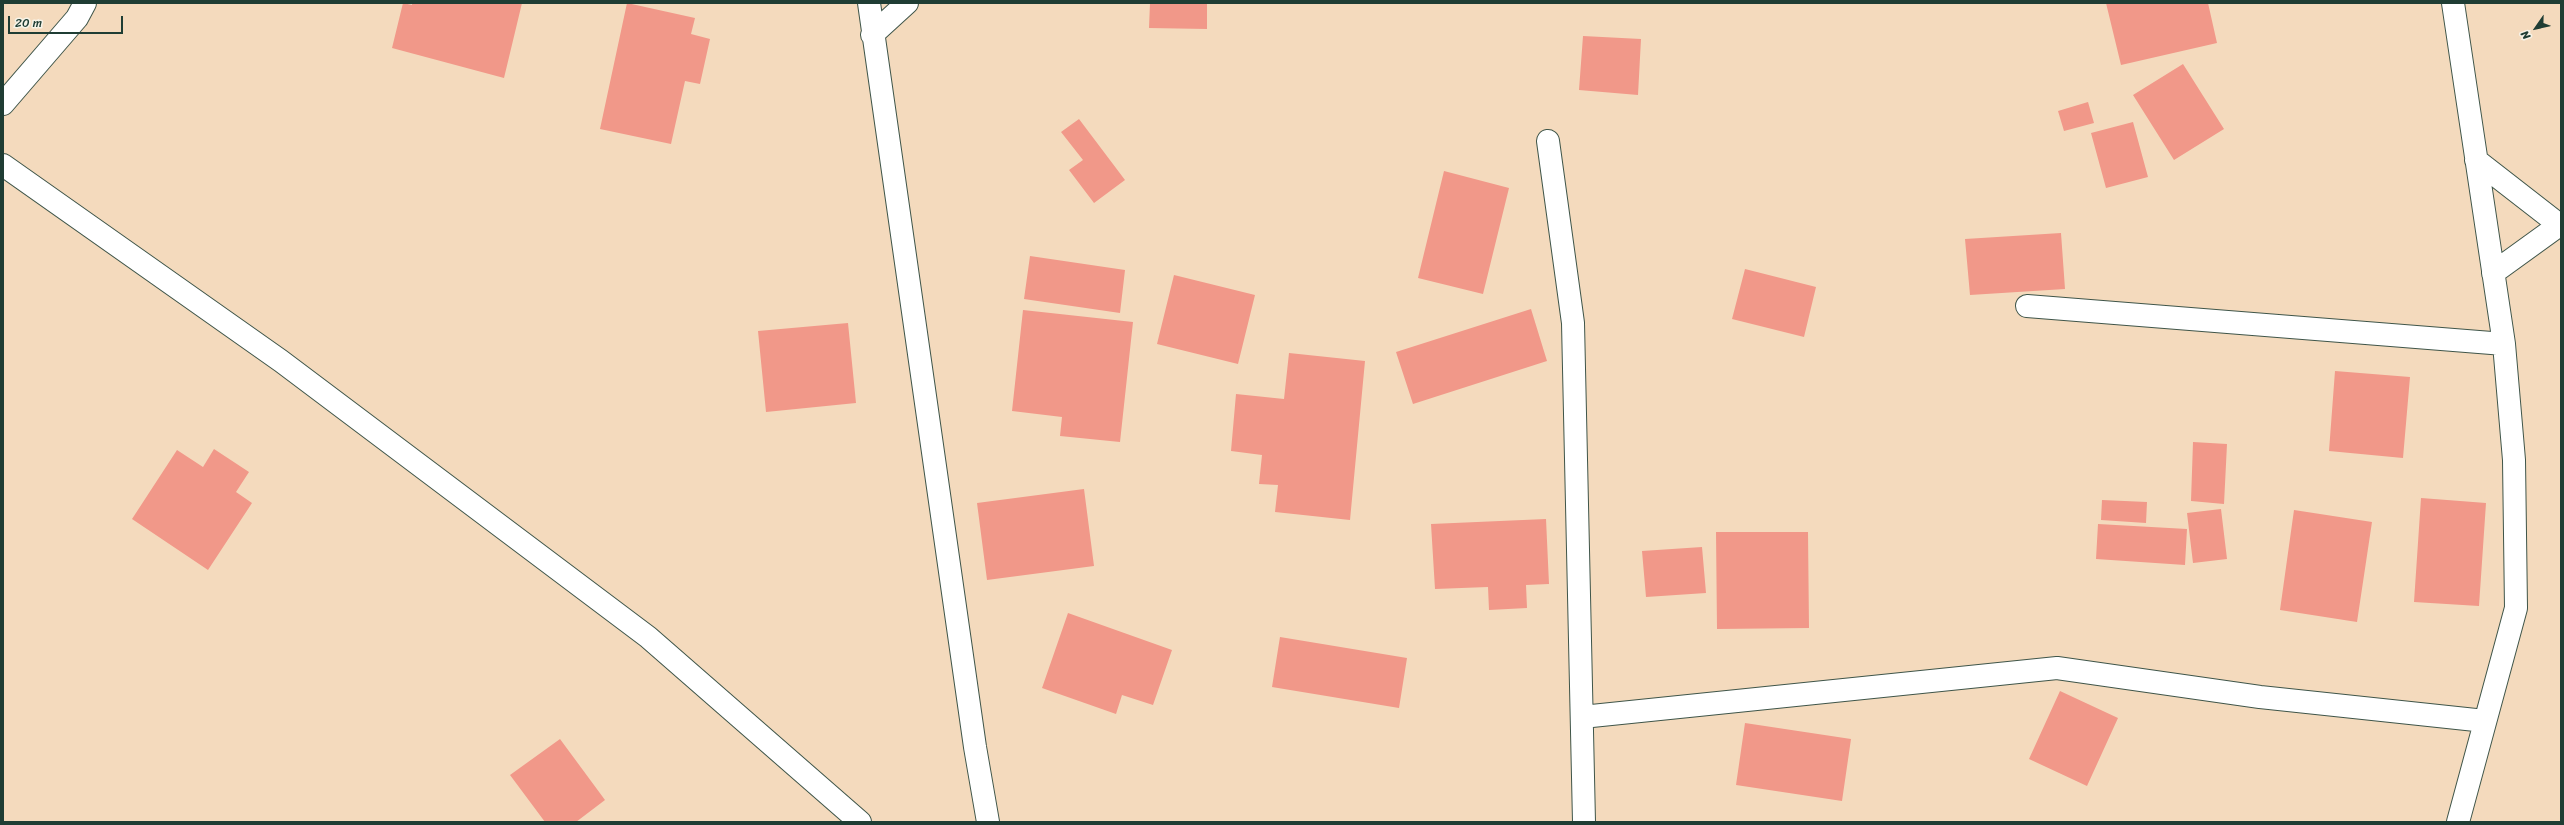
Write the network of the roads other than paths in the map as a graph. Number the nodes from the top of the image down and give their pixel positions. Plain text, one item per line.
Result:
1 (85, 3) edge
2 (869, 3) edge
3 (907, 3) edge
4 (2453, 3) edge
5 (872, 35) junction
6 (3, 104) edge
7 (1548, 141) dead end
8 (2476, 160) junction
9 (3, 165) edge
10 (2560, 226) edge
11 (2493, 273) junction
12 (2027, 306) dead end
13 (2504, 344) junction
14 (1582, 717) junction
15 (2485, 721) junction
16 (860, 822) edge
17 (988, 822) edge
18 (1584, 822) edge
19 (2458, 822) edge

1 - 6 street
2 - 5 street
3 - 5 street
4 - 8 street
5 - 17 street
7 - 14 street
8 - 10 street
8 - 11 street
9 - 16 street
10 - 11 street
11 - 13 street
12 - 13 street
13 - 15 street
14 - 15 street
14 - 18 street
15 - 19 street

